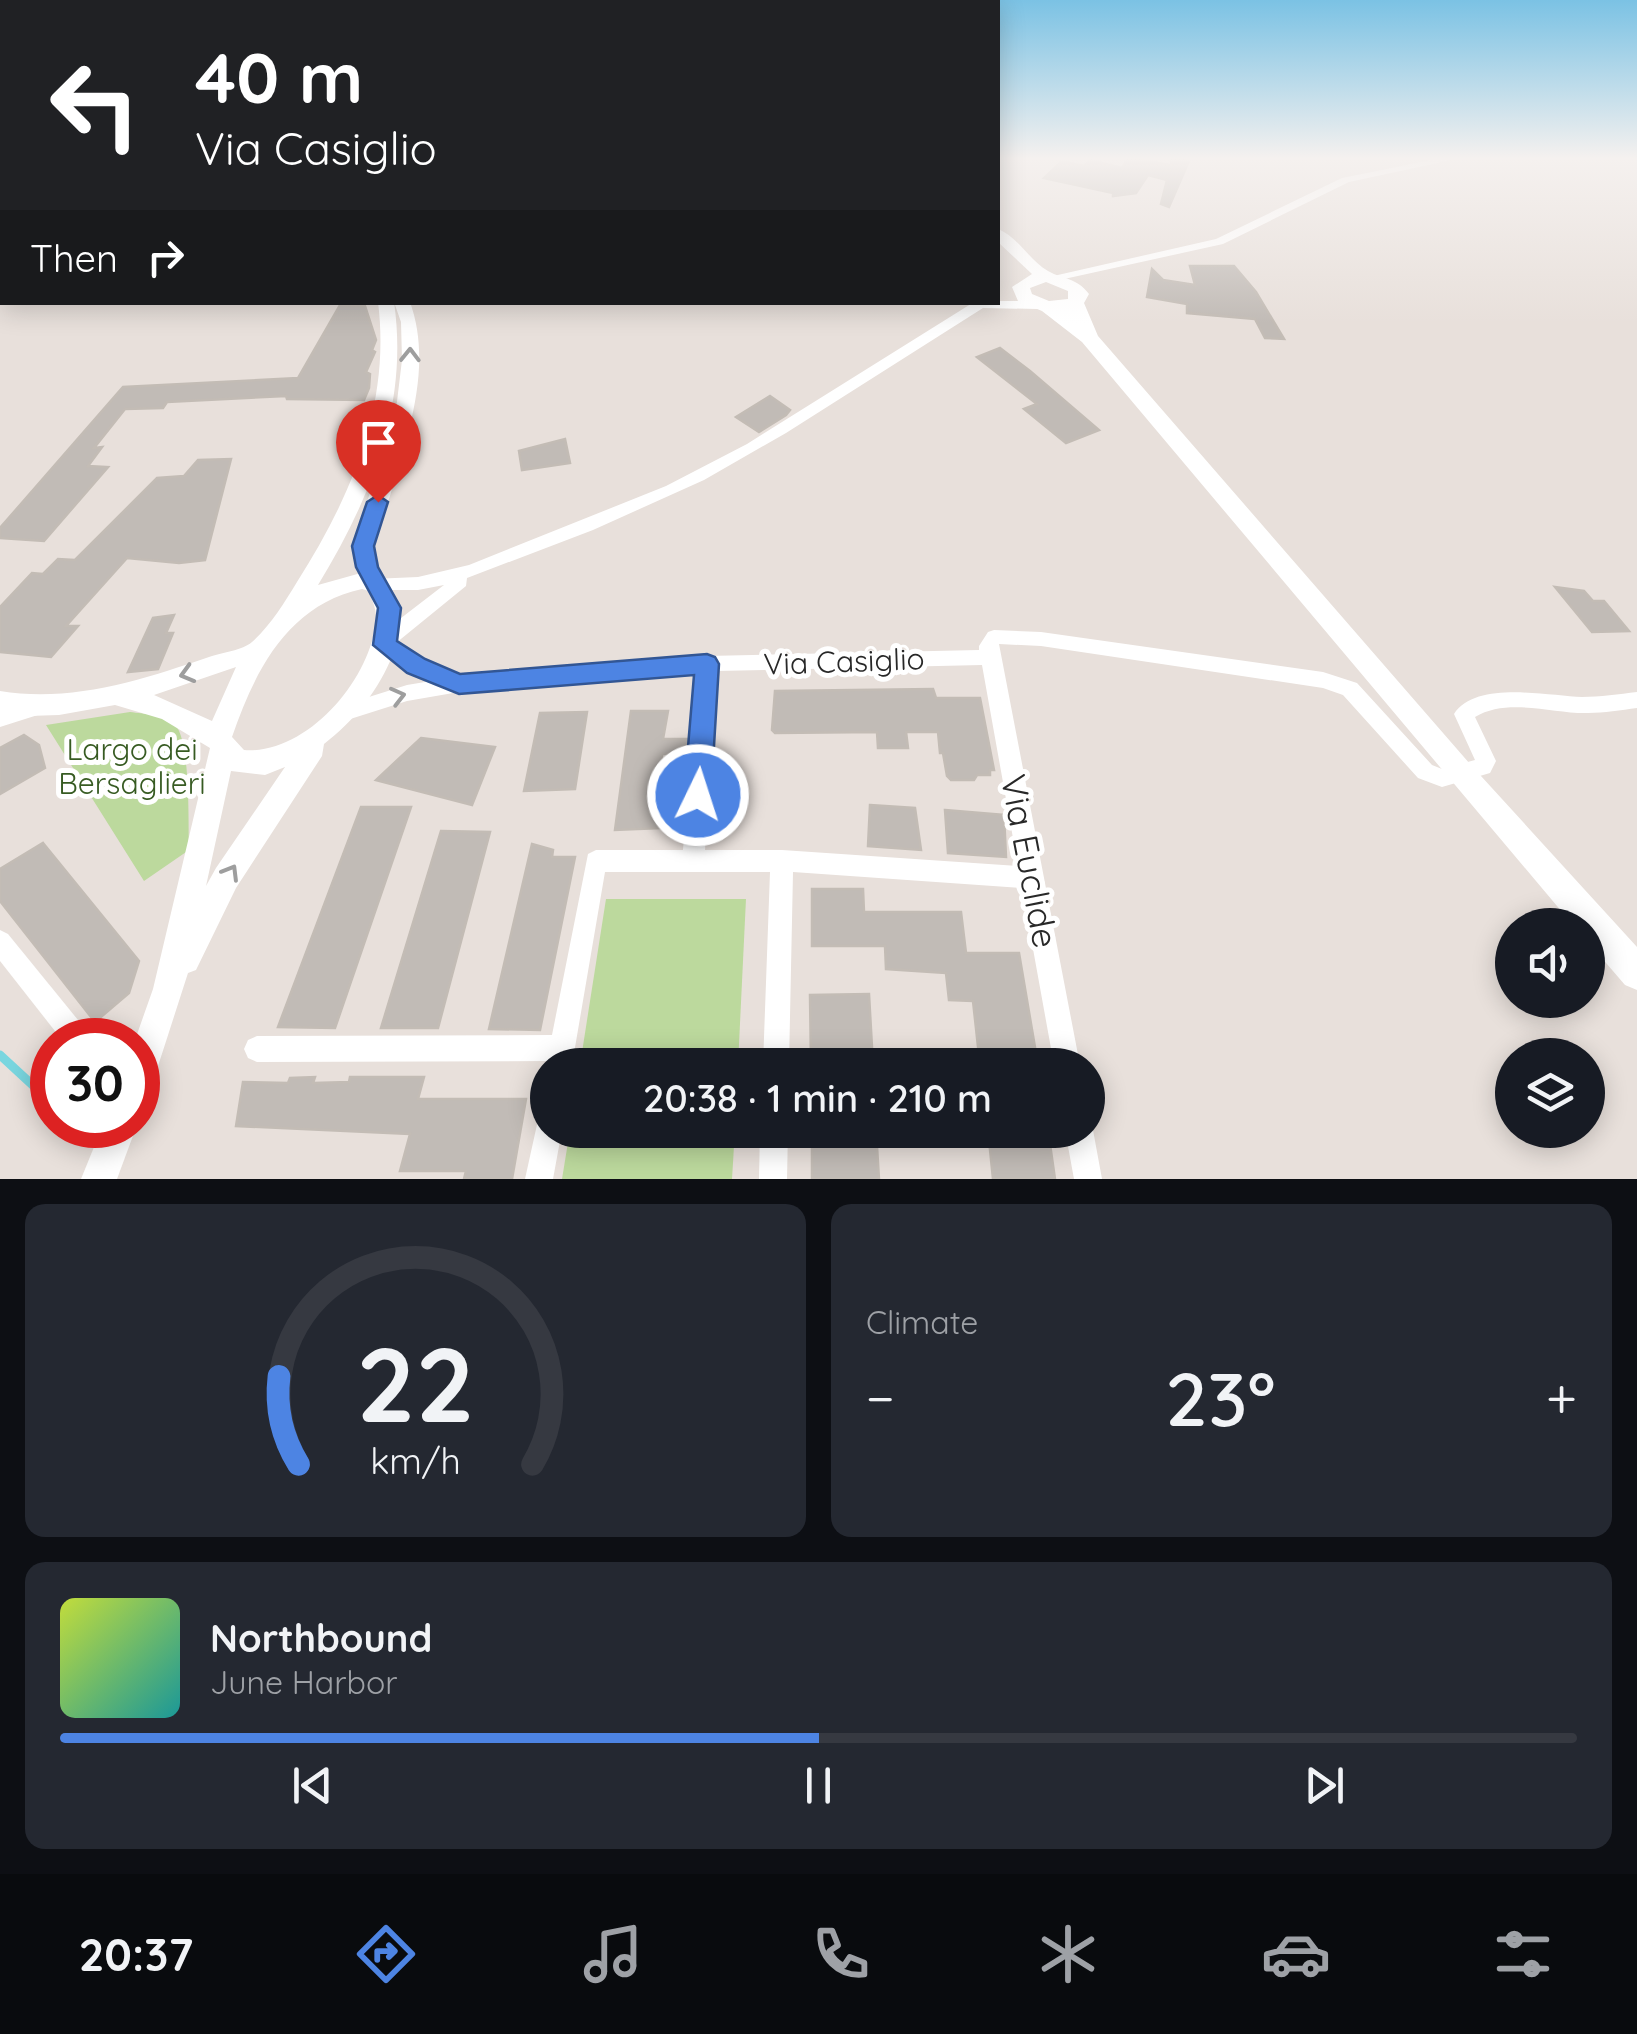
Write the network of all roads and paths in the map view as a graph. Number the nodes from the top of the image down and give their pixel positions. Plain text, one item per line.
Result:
1 (1276, 213) edge
2 (1003, 241) edge
3 (1092, 270) junction
4 (1050, 277) junction
5 (1022, 285) junction
6 (1000, 295) edge
7 (1076, 296) junction
8 (1000, 304) edge
9 (386, 305) edge
10 (403, 305) edge
11 (979, 305) edge
12 (1043, 306) junction
13 (1089, 338) junction
14 (485, 565) junction
15 (376, 583) junction
16 (285, 620) junction
17 (386, 642) junction
18 (259, 650) junction
19 (990, 657) junction
20 (707, 664) junction
21 (459, 684) junction
22 (114, 695) junction
23 (1637, 700) edge
24 (0, 701) edge
25 (37, 707) junction
26 (0, 718) edge
27 (331, 724) junction
28 (220, 744) junction
29 (1460, 773) junction
30 (693, 861) junction
31 (782, 861) junction
32 (1034, 878) junction
33 (0, 942) edge
34 (1637, 973) edge
35 (170, 989) junction
36 (60, 1018) edge
37 (160, 1018) edge
38 (562, 1048) edge
39 (776, 1048) edge
40 (1064, 1048) edge
41 (258, 1049) dead end
42 (530, 1056) edge
43 (111, 1148) edge
44 (545, 1148) edge
45 (774, 1148) edge
46 (1082, 1148) edge
47 (100, 1179) edge
48 (539, 1179) edge
49 (773, 1179) edge
50 (1088, 1179) edge

1 - 3 street
2 - 4 main road
2 - 5 main road
3 - 4 street
3 - 7 street
4 - 5 main road
4 - 7 main road
5 - 6 street
5 - 12 main road
7 - 12 main road
7 - 13 main road
8 - 12 street
9 - 16 street
15 -> 10 street
11 - 14 street
12 - 13 main road
13 - 29 main road
14 - 15 street
14 - 17 street
15 - 16 street
15 - 17 street
16 - 18 street
17 - 21 street, Via Casiglio
17 - 27 street
18 -> 22 street
18 - 28 street
19 - 20 street, Via Casiglio
19 - 29 street
19 - 32 street, Via Euclide
20 - 21 street, Via Casiglio
20 - 30 street
27 -> 21 street, Via Casiglio
22 - 25 street
22 - 28 street
23 - 29 street
24 - 25 street
25 - 26 street
27 - 28 street
35 -> 27 street
28 - 35 street
29 - 34 main road
30 - 31 street
30 - 38 street
31 - 32 street
31 - 39 street
32 - 40 street, Via Euclide
33 - 36 street
35 - 37 street
41 - 42 street
43 - 47 street
44 - 48 street
45 - 49 street
46 - 50 street

